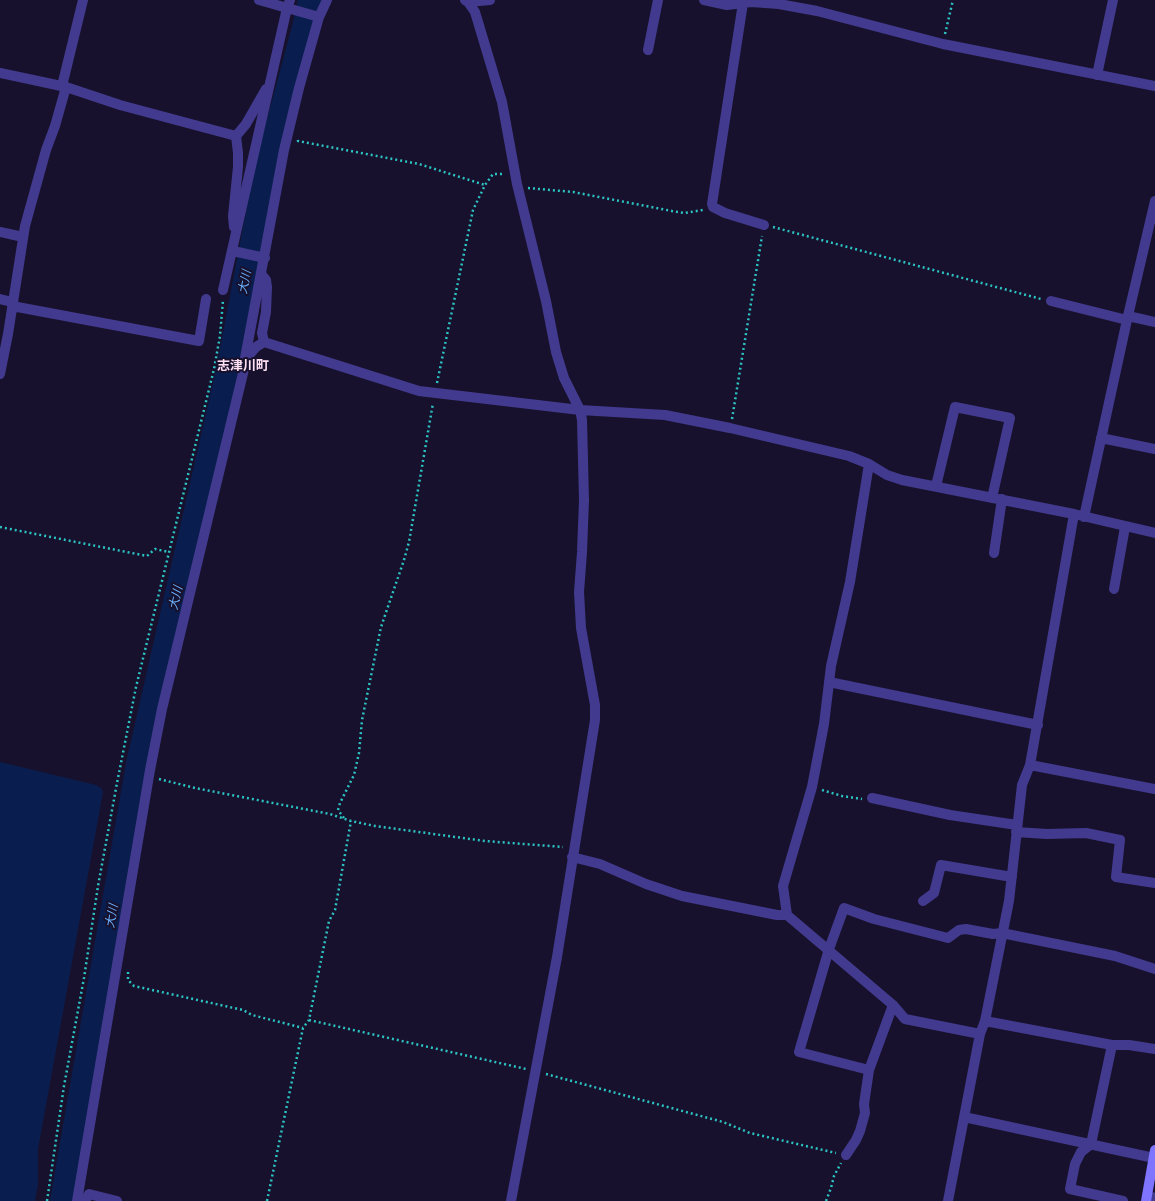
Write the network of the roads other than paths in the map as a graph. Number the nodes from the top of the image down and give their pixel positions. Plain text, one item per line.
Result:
1 (83, 0) edge
2 (259, 0) edge
3 (327, 0) edge
4 (490, 0) edge
5 (658, 0) edge
6 (704, 0) edge
7 (1113, 0) edge
8 (466, 1) edge
9 (738, 2) edge
10 (290, 6) edge
11 (317, 17) junction
12 (648, 50) dead end
13 (0, 73) edge
14 (1097, 75) junction
15 (270, 84) junction
16 (1155, 86) edge
17 (64, 87) junction
18 (236, 136) junction
19 (1155, 201) edge
20 (764, 225) road end
21 (1152, 225) edge
22 (0, 232) edge
23 (23, 237) junction
24 (235, 237) junction
25 (235, 251) junction
26 (263, 258) junction
27 (261, 274) junction
28 (223, 290) road end
29 (0, 299) edge
30 (206, 299) dead end
31 (1051, 301) road end
32 (12, 304) junction
33 (1128, 318) junction
34 (1155, 322) edge
35 (264, 342) junction
36 (245, 365) junction
37 (0, 374) edge
38 (580, 410) junction
39 (1101, 438) junction
40 (1155, 449) edge
41 (869, 464) junction
42 (936, 486) junction
43 (997, 498) junction
44 (1079, 516) junction
45 (1125, 527) junction
46 (1155, 533) edge
47 (994, 553) dead end
48 (1114, 589) dead end
49 (829, 682) junction
50 (1038, 725) junction
51 (1030, 765) junction
52 (1155, 789) edge
53 (872, 798) road end
54 (1017, 829) junction
55 (573, 852) junction
56 (1012, 877) junction
57 (1155, 883) edge
58 (923, 901) dead end
59 (787, 915) junction
60 (1002, 933) junction
61 (829, 949) junction
62 (1155, 969) edge
63 (893, 1005) junction
64 (986, 1021) junction
65 (980, 1034) junction
66 (1112, 1045) junction
67 (1155, 1049) edge
68 (869, 1070) junction
69 (964, 1118) junction
70 (1091, 1144) junction
71 (1154, 1154) edge
72 (846, 1155) road end
73 (1149, 1199) edge
74 (77, 1201) edge
75 (85, 1201) edge
76 (117, 1201) edge
77 (511, 1201) edge
78 (948, 1201) edge
79 (1123, 1201) edge

1 - 17 street
2 - 10 street
3 - 11 street
4 - 8 street
5 - 12 street
6 - 9 street
7 - 14 street
8 - 38 street
9 - 14 street
9 - 20 street
10 - 11 street
10 - 15 street
11 - 26 street
13 - 17 street
14 - 16 street
15 - 18 street
15 - 24 street
17 - 18 street
17 - 23 street
18 - 24 street
19 - 21 street
21 - 33 street
22 - 23 street
23 - 32 street
24 - 25 street
25 - 26 street
25 - 28 street
26 - 27 street
27 - 35 street
27 - 36 street
29 - 32 street
30 - 32 street
31 - 33 street
32 - 37 street
33 - 34 street
33 - 39 street
35 - 36 street
35 - 38 street
36 - 74 street
38 - 41 street
38 - 55 street
39 - 40 street
39 - 44 street
41 - 42 street
41 - 49 street
42 - 43 street
42 - 43 street
43 - 44 street
43 - 47 street
44 - 45 street
44 - 50 street
45 - 46 street
45 - 48 street
49 - 50 street
49 - 59 street
50 - 51 street
51 - 52 street
51 - 54 street
53 - 54 street
54 - 56 street
54 - 57 street
55 - 59 street
55 - 77 street
56 - 58 street
56 - 60 street
59 - 61 street
60 - 61 street
60 - 62 street
60 - 64 street
61 - 63 street
61 - 68 street
63 - 65 street
63 - 68 street
64 - 65 street
64 - 66 street
65 - 69 street
66 - 67 street
66 - 70 street
68 - 72 street
69 - 70 street
69 - 78 street
70 - 71 street
70 - 79 street
71 - 73 main road
75 - 76 street

